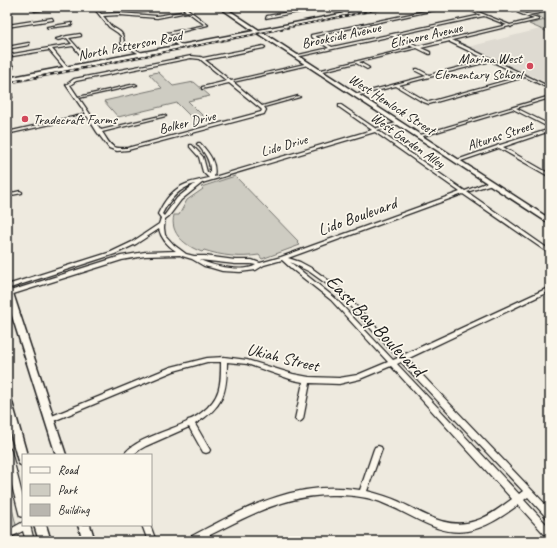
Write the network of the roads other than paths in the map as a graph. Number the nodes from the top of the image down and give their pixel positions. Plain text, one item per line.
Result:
1 (12, 7) edge
2 (57, 7) edge
3 (94, 7) edge
4 (183, 7) edge
5 (221, 7) edge
6 (280, 7) edge
7 (326, 7) edge
8 (334, 7) edge
9 (371, 7) edge
10 (382, 7) edge
11 (448, 7) edge
12 (464, 7) edge
13 (505, 7) edge
14 (7, 8) edge
15 (36, 10) dead end
16 (550, 10) edge
17 (189, 11) junction
18 (46, 12) junction
19 (291, 12) junction
20 (346, 13) junction
21 (526, 14) junction
22 (100, 15) junction
23 (484, 15) junction
24 (267, 17) dead end
25 (52, 19) junction
26 (71, 24) dead end
27 (16, 25) junction
28 (7, 26) edge
29 (57, 26) junction
30 (512, 26) junction
31 (48, 27) dead end
32 (257, 30) junction
33 (20, 31) dead end
34 (80, 35) dead end
35 (393, 35) junction
36 (67, 37) junction
37 (58, 39) dead end
38 (450, 41) junction
39 (28, 44) dead end
40 (73, 45) junction
41 (182, 45) junction
42 (263, 47) dead end
43 (7, 48) edge
44 (127, 48) junction
45 (331, 48) junction
46 (419, 48) junction
47 (50, 49) junction
48 (141, 53) junction
49 (429, 53) dead end
50 (127, 55) junction
51 (7, 56) edge
52 (296, 56) junction
53 (84, 57) dead end
54 (204, 60) junction
55 (492, 60) junction
56 (7, 62) edge
57 (356, 62) junction
58 (308, 64) junction
59 (12, 67) dead end
60 (66, 68) junction
61 (367, 68) dead end
62 (417, 70) dead end
63 (319, 71) junction
64 (428, 76) junction
65 (525, 76) junction
66 (7, 79) edge
67 (230, 82) junction
68 (396, 84) junction
69 (135, 85) dead end
70 (203, 88) dead end
71 (550, 88) edge
72 (356, 95) junction
73 (550, 97) edge
74 (76, 98) junction
75 (298, 98) dead end
76 (340, 106) dead end
77 (261, 107) junction
78 (513, 108) junction
79 (87, 114) junction
80 (164, 116) dead end
81 (399, 124) junction
82 (550, 128) edge
83 (376, 130) junction
84 (7, 132) edge
85 (99, 132) junction
86 (419, 136) junction
87 (199, 144) dead end
88 (191, 146) dead end
89 (499, 146) junction
90 (456, 161) junction
91 (550, 170) edge
92 (544, 172) junction
93 (550, 176) edge
94 (211, 178) junction
95 (200, 182) junction
96 (490, 183) junction
97 (20, 192) dead end
98 (466, 192) junction
99 (7, 195) edge
100 (163, 218) junction
101 (550, 222) edge
102 (161, 225) junction
103 (550, 252) edge
104 (180, 253) junction
105 (283, 258) junction
106 (550, 289) edge
107 (7, 290) edge
108 (402, 358) junction
109 (224, 359) junction
110 (392, 363) junction
111 (307, 380) junction
112 (7, 402) edge
113 (299, 419) dead end
114 (49, 420) junction
115 (190, 422) junction
116 (378, 449) dead end
117 (206, 450) dead end
118 (7, 451) edge
119 (61, 454) edge
120 (129, 454) edge
121 (22, 457) edge
122 (528, 492) junction
123 (363, 494) junction
124 (518, 500) junction
125 (22, 509) edge
126 (550, 515) edge
127 (24, 526) edge
128 (26, 526) edge
129 (40, 526) edge
130 (84, 526) edge
131 (146, 526) edge
132 (550, 534) edge
133 (7, 535) edge
134 (30, 541) edge
135 (45, 541) edge
136 (89, 541) edge
137 (152, 541) edge
138 (191, 541) edge

1 - 14 street
2 - 18 street
3 - 22 street
4 - 17 street
5 - 32 street, West Hemlock Street
6 - 19 street
7 - 19 street
8 - 20 street
9 - 20 street
10 - 20 street
11 - 45 street
12 - 23 street
13 - 21 street
15 - 18 street
16 - 21 street
17 - 22 street
17 - 41 street
18 - 25 street
19 - 24 street
20 - 32 street, North Patterson Road
21 - 30 street, Elsinore Avenue
22 - 44 street
23 - 30 street
23 - 35 street, Brookside Avenue
25 - 27 street
25 - 29 street
26 - 29 street
27 - 28 street
27 - 33 street
29 - 31 street
30 - 38 street, Elsinore Avenue
32 - 41 street, North Patterson Road
32 - 52 street, West Hemlock Street
34 - 36 street
35 - 45 street, Brookside Avenue
35 - 46 street
36 - 37 street
36 - 40 street
38 - 46 street, Elsinore Avenue
38 - 55 street
39 - 43 street
40 - 47 street
40 - 53 street
41 - 48 street, North Patterson Road
42 - 54 street
44 - 48 street
44 - 50 street
45 - 52 street, Brookside Avenue
46 - 49 street
46 - 57 street, Elsinore Avenue
47 - 51 street
47 - 60 street
48 - 50 street, North Patterson Road
48 - 60 street, North Patterson Road
50 - 60 street, North Patterson Road
52 - 58 street, West Hemlock Street
54 - 67 street
54 - 74 street, Bolker Drive
55 - 64 street
55 - 65 street
56 - 59 street
57 - 61 street
57 - 63 street, Elsinore Avenue
58 - 63 street, West Hemlock Street
58 - 67 street
60 - 66 street, North Patterson Road
62 - 64 street
63 - 72 street, West Hemlock Street
64 - 68 street
65 - 68 street
65 - 71 street
67 - 70 street
67 - 77 street
68 - 72 street
69 - 74 street
72 - 81 street, West Hemlock Street
73 - 78 street
74 - 79 street, Bolker Drive
75 - 77 street
76 - 83 street, West Garden Alley
77 - 85 street, Bolker Drive
78 - 82 street
78 - 86 street
79 - 84 street
79 - 85 street, Bolker Drive
80 - 85 street
81 - 83 street, Lido Drive
81 - 86 street, West Hemlock Street
82 - 89 street, Alturas Street
83 - 94 street, Lido Drive
83 - 98 street, West Garden Alley
86 - 90 street, West Hemlock Street
87 - 94 street
88 - 94 street
89 - 90 street, Alturas Street
89 - 92 street
90 - 96 street, West Hemlock Street
91 - 92 street
92 - 93 street
94 - 95 street, Lido Drive
95 - 100 street, Lido Drive
95 - 100 street, Lido Drive
96 - 98 street, Lido Boulevard
96 - 101 street, West Hemlock Street
97 - 99 street
98 - 103 street, West Garden Alley
98 - 105 street, Lido Boulevard
100 - 102 street, Lido Drive
102 - 104 street, Lido Boulevard
102 - 107 street
104 - 105 street, Lido Boulevard
104 - 107 street, Lido Boulevard
105 - 108 street, East Bay Boulevard
105 - 110 street, East Bay Boulevard
106 - 108 street, Ukiah Street
107 - 114 street
108 - 110 street, Ukiah Street
108 - 122 street, East Bay Boulevard
109 - 111 street, Ukiah Street
109 - 114 street, Ukiah Street
109 - 115 street
110 - 111 street, Ukiah Street
110 - 124 street, East Bay Boulevard
111 - 113 street
112 - 121 street
114 - 119 street
115 - 117 street
115 - 120 street
116 - 123 street
118 - 125 street
122 - 124 street
122 - 126 street, East Bay Boulevard
123 - 124 street
123 - 138 street
124 - 132 street, East Bay Boulevard
127 - 133 street
128 - 134 street
129 - 135 street
130 - 136 street
131 - 137 street

